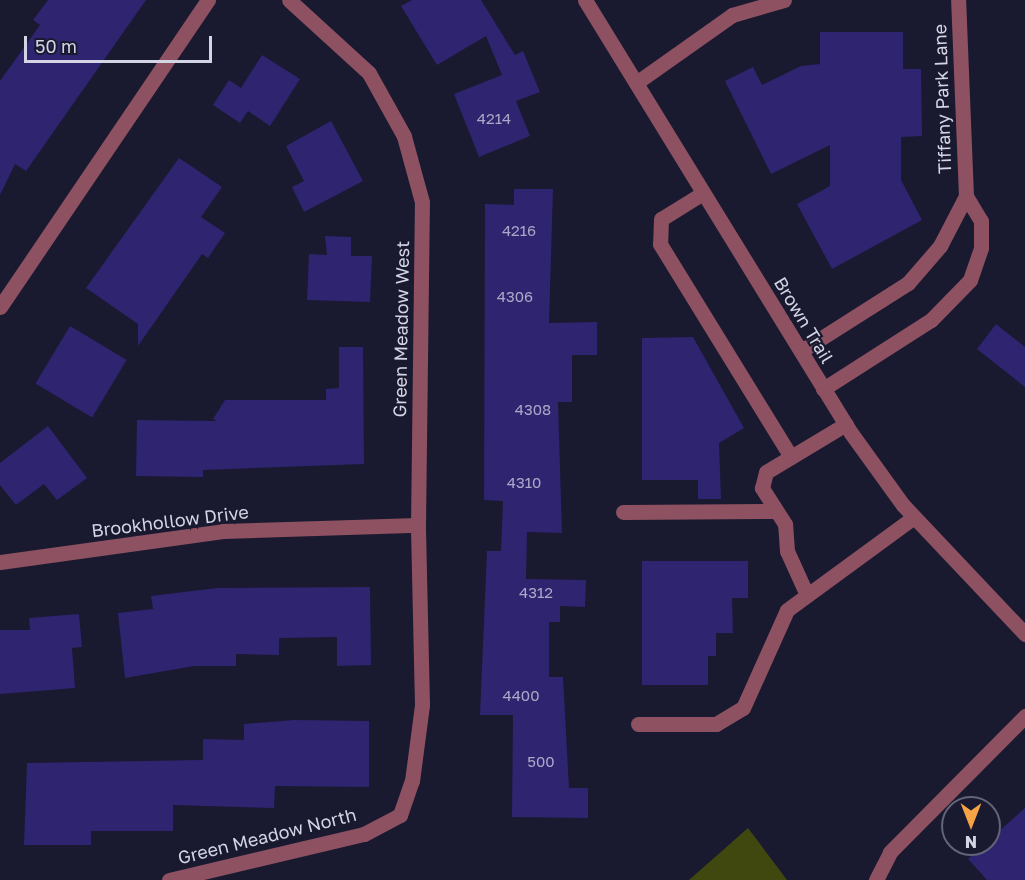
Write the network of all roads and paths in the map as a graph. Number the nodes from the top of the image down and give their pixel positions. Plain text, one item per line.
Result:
1 (208, 0) edge
2 (289, 0) edge
3 (585, 0) edge
4 (784, 0) edge
5 (958, 0) edge
6 (636, 83) junction
7 (703, 193) junction
8 (966, 196) junction
9 (0, 307) edge
10 (801, 351) junction
11 (823, 389) junction
12 (846, 424) junction
13 (791, 457) junction
14 (775, 511) junction
15 (623, 512) dead end
16 (914, 517) junction
17 (418, 525) junction
18 (0, 562) edge
19 (807, 595) junction
20 (1025, 634) edge
21 (422, 705) joint
22 (1025, 716) edge
23 (638, 724) dead end
24 (169, 880) edge
25 (876, 880) edge

1 - 9 street
2 - 17 street, Green Meadow West
3 - 6 street, Brown Trail
4 - 6 street
5 - 8 street, Tiffany Park Lane
6 - 7 street, Brown Trail
7 - 10 street, Brown Trail
7 - 13 street
8 - 10 street, Tiffany Park Lane
8 - 11 street, Tiffany Park Lane
10 - 11 street, Brown Trail
11 - 12 street, Brown Trail
12 - 13 street
12 - 16 street, Brown Trail
13 - 14 street
14 - 15 street
14 - 19 street
16 - 19 street
16 - 20 street, Brown Trail
17 - 18 street, Brookhollow Drive
17 - 21 street, Green Meadow West
19 - 23 street
21 - 24 street, Green Meadow North
22 - 25 street

